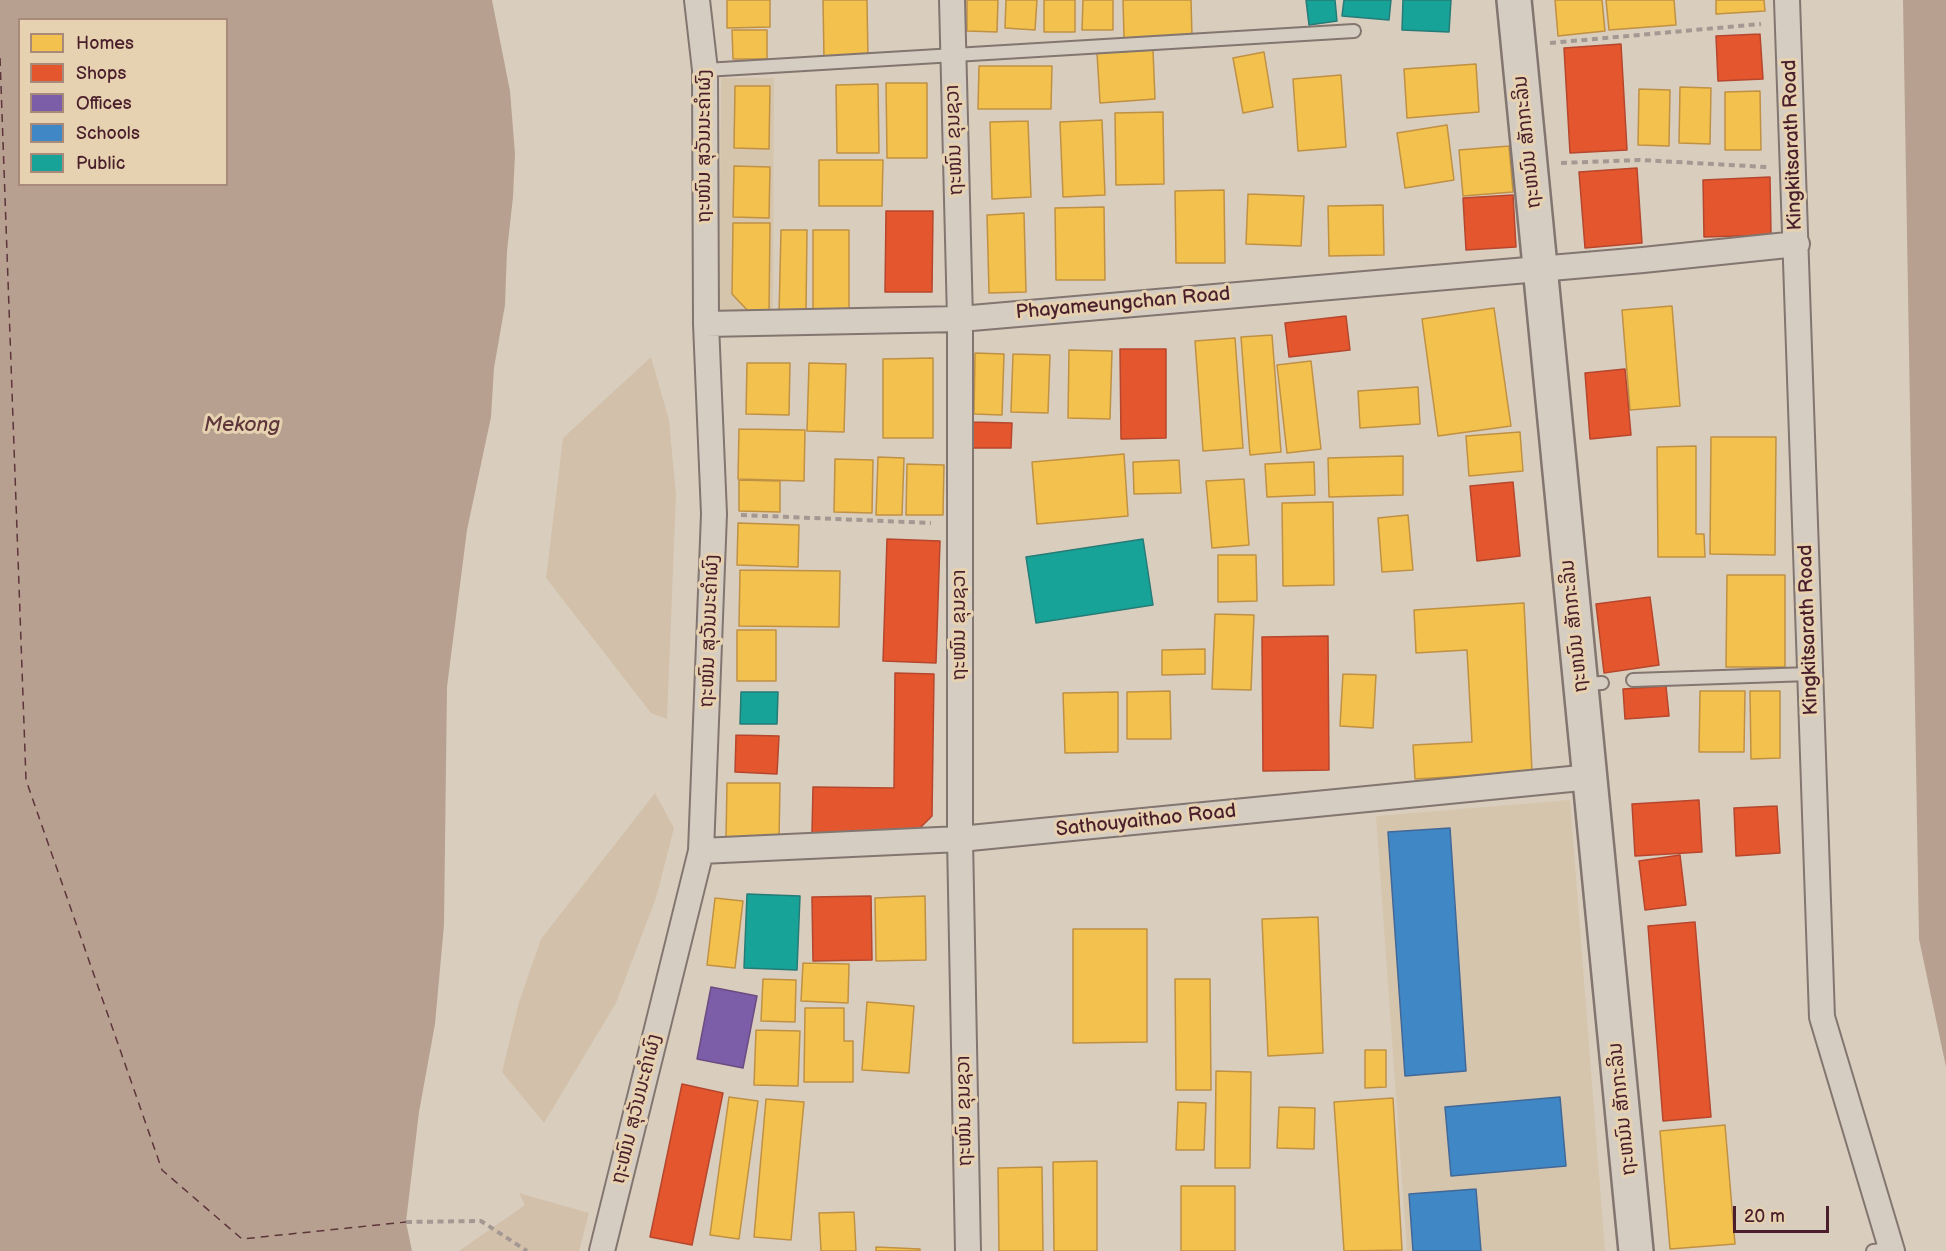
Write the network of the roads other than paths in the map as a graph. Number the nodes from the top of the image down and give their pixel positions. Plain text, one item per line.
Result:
1 (697, 0) edge
2 (952, 0) edge
3 (1514, 0) edge
4 (1787, 11) edge
5 (1354, 31) dead end
6 (953, 54) junction
7 (705, 70) junction
8 (1797, 244) junction
9 (1540, 267) junction
10 (960, 319) junction
11 (706, 324) junction
12 (1810, 674) junction
13 (1633, 680) dead end
14 (1591, 777) junction
15 (960, 839) junction
16 (701, 851) junction
17 (1885, 1250) edge
18 (602, 1251) edge
19 (968, 1251) edge
20 (1636, 1251) edge

1 - 7 street, ຖະໜົນ ສຸວັນນະຄໍາຜົງ
2 - 6 street, ຖະໜົນ ຂຸນຊວາ
3 - 9 main road, ຖະຫນົນ ສັກກະລິນ
4 - 8 street, Kingkitsarath Road
5 - 6 lane
6 - 7 lane
6 - 10 street, ຖະໜົນ ຂຸນຊວາ
7 - 11 street, ຖະໜົນ ສຸວັນນະຄໍາຜົງ
8 - 9 street, Phayameungchan Road
8 - 12 street, Kingkitsarath Road
9 - 10 street, Phayameungchan Road
9 - 14 main road, ຖະຫນົນ ສັກກະລິນ
10 - 11 street, Phayameungchan Road
10 - 15 street, ຖະໜົນ ຂຸນຊວາ
11 - 16 street, ຖະໜົນ ສຸວັນນະຄໍາຜົງ
12 - 13 lane
12 - 17 street, Kingkitsarath Road
14 - 15 street, Sathouyaithao Road
14 - 20 main road, ຖະຫນົນ ສັກກະລິນ
15 - 16 street, Sathouyaithao Road
15 - 19 street, ຖະໜົນ ຂຸນຊວາ
16 - 18 street, ຖະໜົນ ສຸວັນນະຄໍາຜົງ

